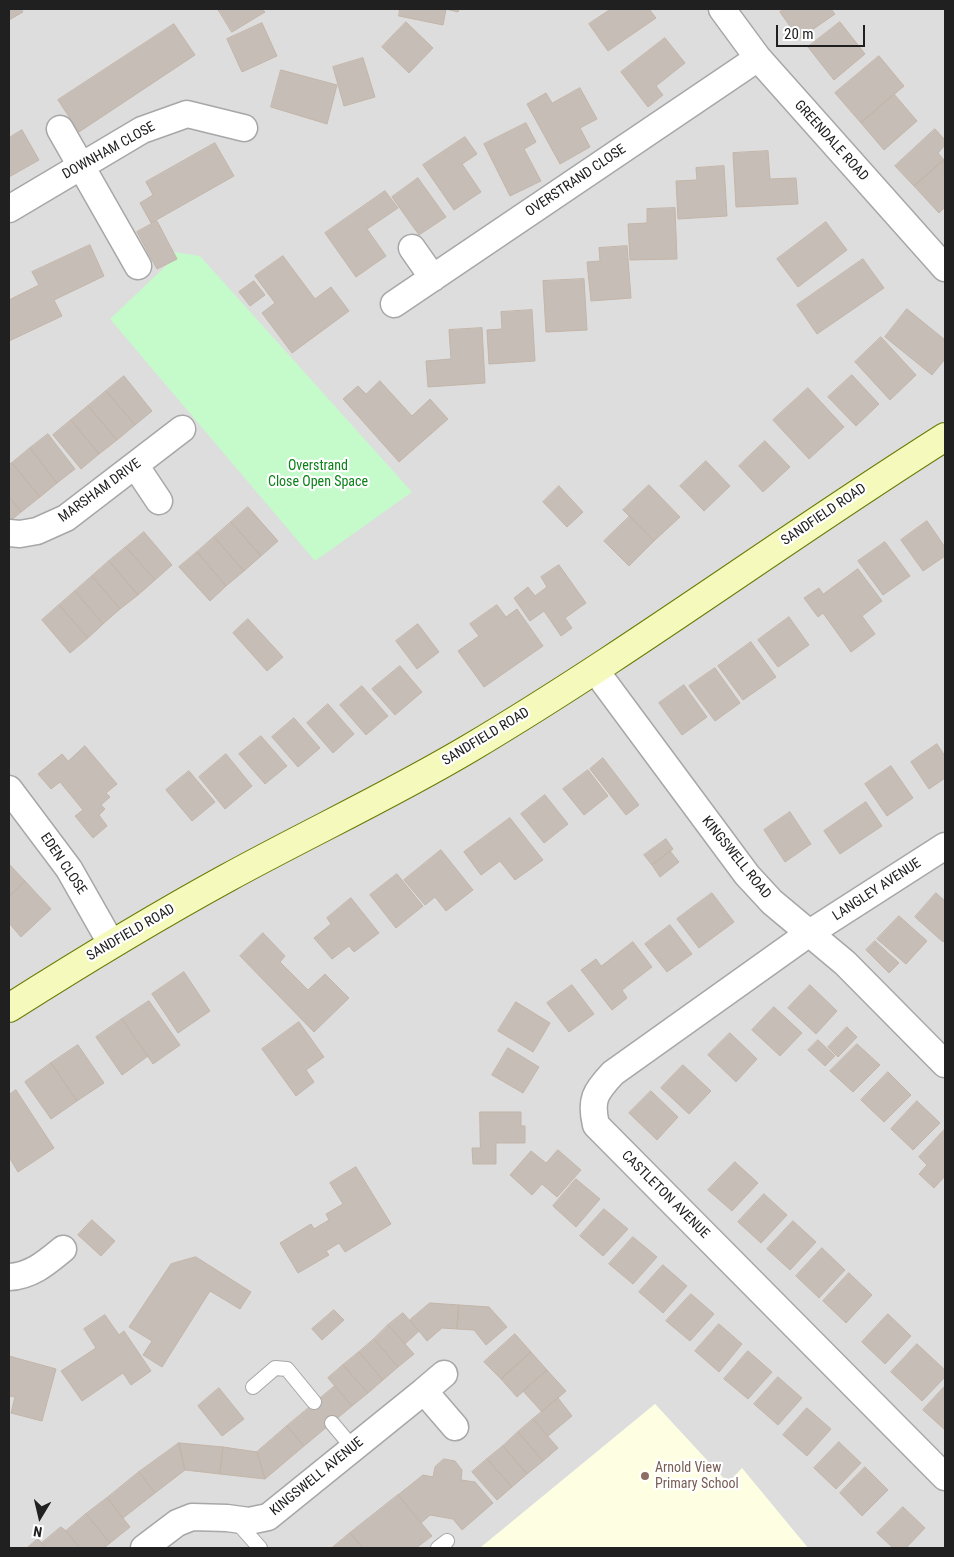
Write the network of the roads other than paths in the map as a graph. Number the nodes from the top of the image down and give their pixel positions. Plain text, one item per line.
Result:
1 (722, 9) edge
2 (758, 58) junction
3 (60, 128) dead end
4 (244, 128) dead end
5 (81, 165) junction
6 (9, 209) edge
7 (412, 248) dead end
8 (138, 266) dead end
9 (945, 268) edge
10 (433, 278) junction
11 (394, 304) dead end
12 (182, 428) dead end
13 (945, 437) edge
14 (135, 465) junction
15 (159, 501) dead end
16 (9, 532) edge
17 (596, 670) junction
18 (9, 789) edge
19 (945, 846) edge
20 (808, 934) junction
21 (111, 943) junction
22 (9, 1008) edge
23 (945, 1064) edge
24 (63, 1249) dead end
25 (9, 1277) edge
26 (444, 1374) dead end
27 (253, 1387) dead end
28 (424, 1391) junction
29 (314, 1402) dead end
30 (332, 1423) dead end
31 (455, 1426) dead end
32 (353, 1448) junction
33 (945, 1476) edge
34 (235, 1520) junction
35 (144, 1548) edge
36 (260, 1548) edge

1 - 2 street, GREENDALE ROAD
2 - 9 street, GREENDALE ROAD
2 - 10 street, OVERSTRAND CLOSE
3 - 5 street
4 - 5 street, DOWNHAM CLOSE
5 - 6 street, DOWNHAM CLOSE
5 - 8 street
7 - 10 street
10 - 11 street, OVERSTRAND CLOSE
12 - 14 street, MARSHAM DRIVE
13 - 17 street, SANDFIELD ROAD
14 - 15 street
14 - 16 street, MARSHAM DRIVE
17 - 20 street, KINGSWELL ROAD
17 - 21 street, SANDFIELD ROAD
18 - 21 street, EDEN CLOSE
19 - 20 street, LANGLEY AVENUE
20 - 23 street, KINGSWELL ROAD
20 - 33 street, CASTLETON AVENUE
21 - 22 street, SANDFIELD ROAD
24 - 25 street
26 - 28 street, KINGSWELL AVENUE
27 - 29 lane
28 - 31 street
28 - 32 street, KINGSWELL AVENUE
30 - 32 lane
32 - 34 street, KINGSWELL AVENUE
34 - 35 street, KINGSWELL AVENUE
34 - 36 lane

